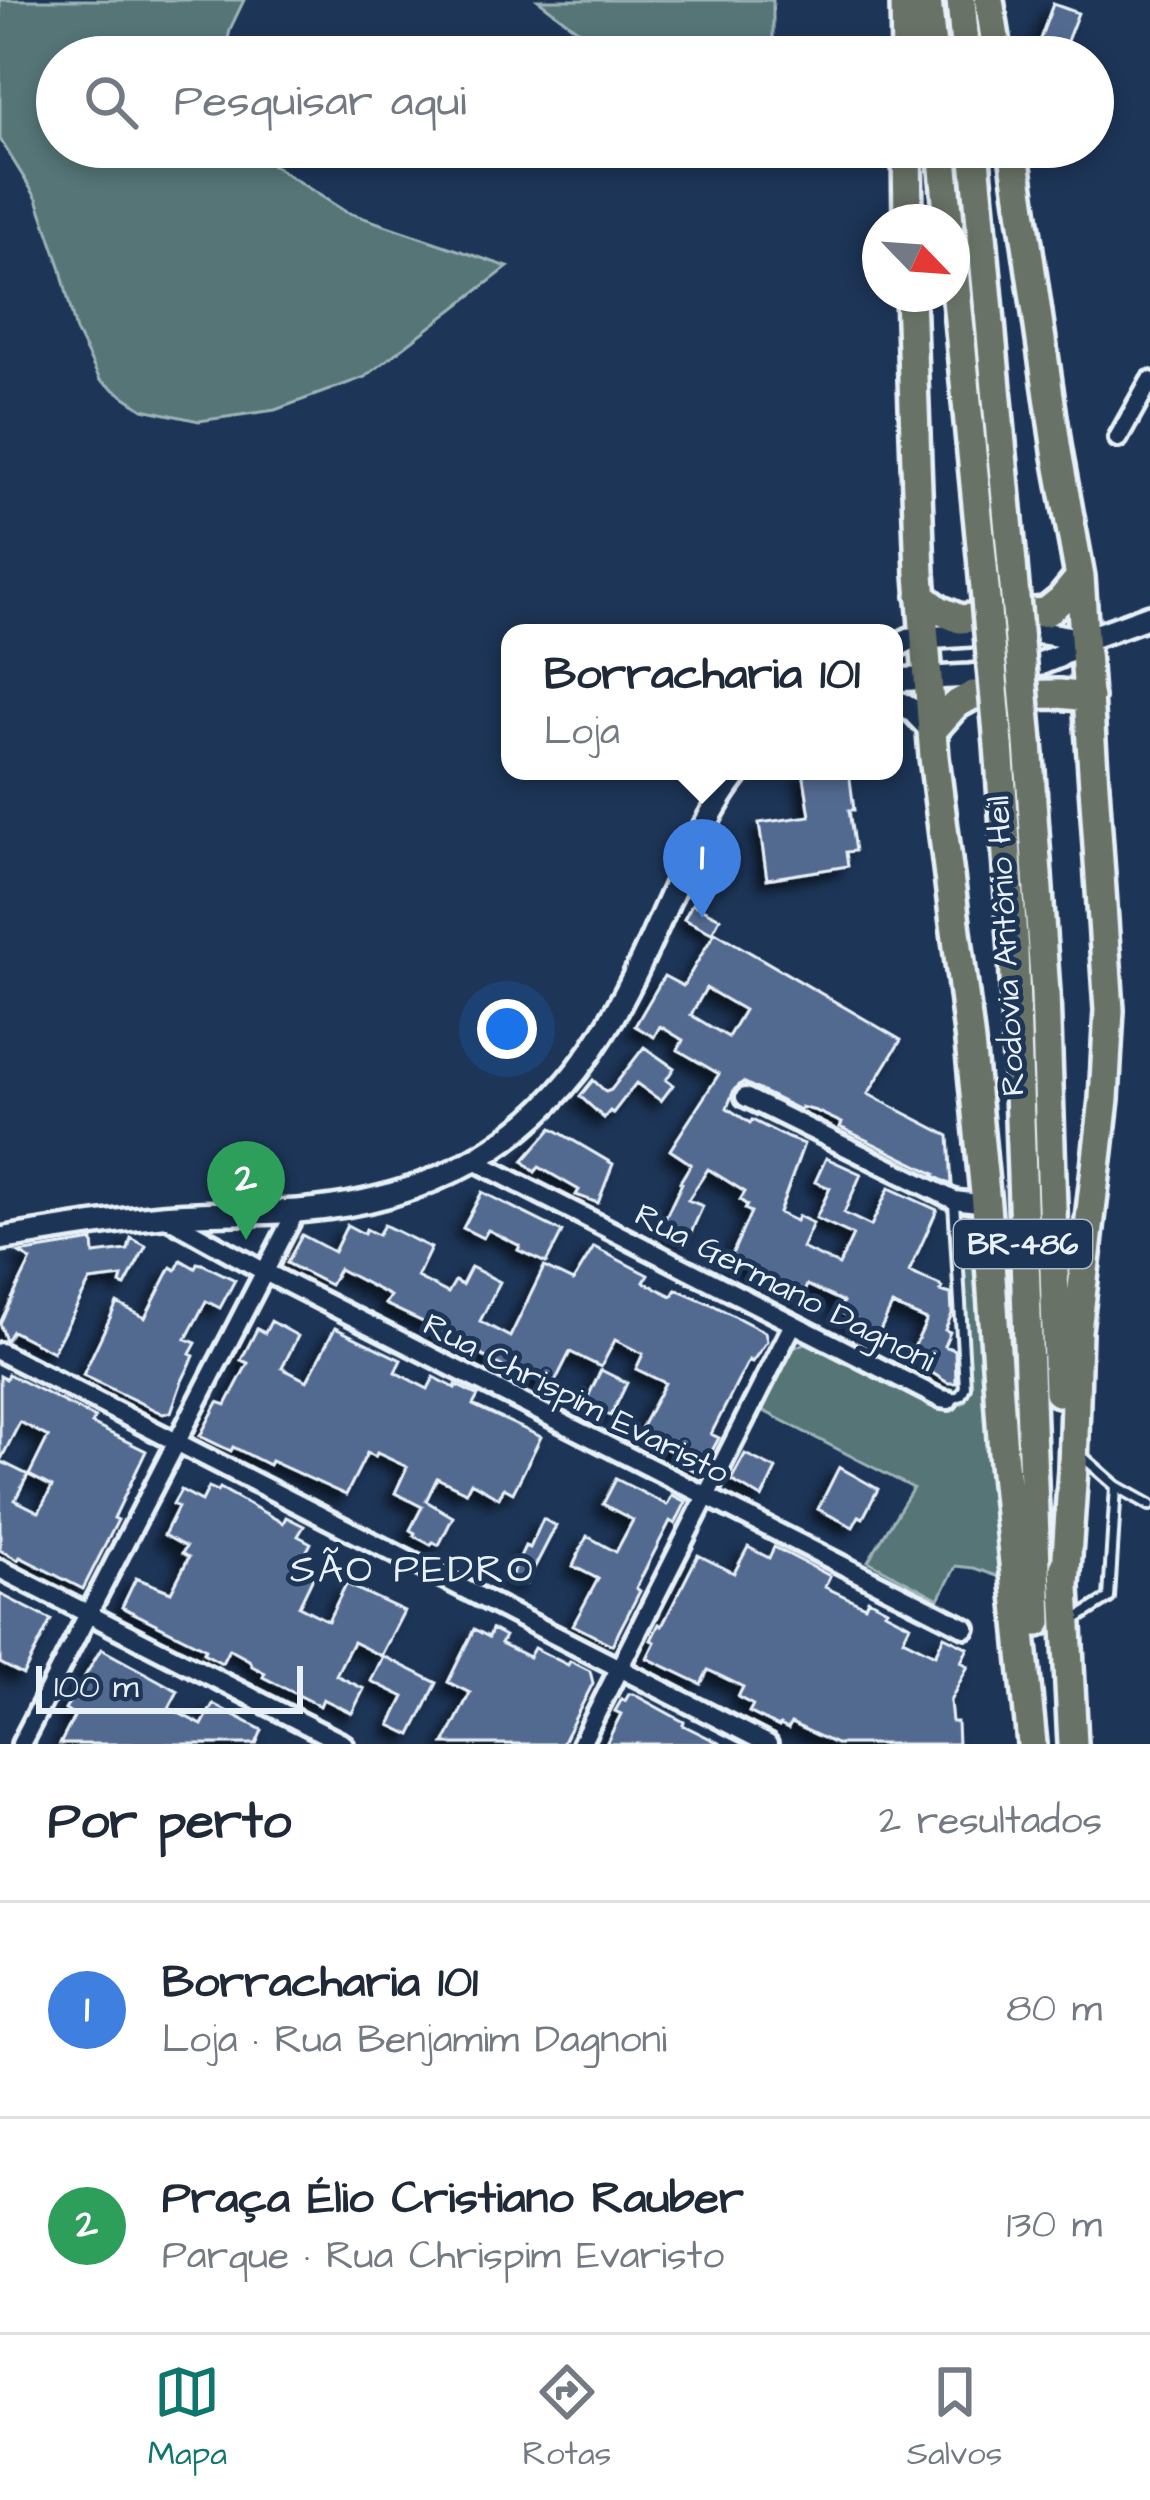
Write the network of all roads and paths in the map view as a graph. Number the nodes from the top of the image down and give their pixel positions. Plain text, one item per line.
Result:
1 (905, 0) edge
2 (927, 0) edge
3 (961, 0) edge
4 (989, 0) edge
5 (906, 36) edge
6 (931, 36) edge
7 (964, 36) edge
8 (995, 36) edge
9 (907, 168) edge
10 (944, 168) edge
11 (976, 168) edge
12 (1015, 168) edge
13 (908, 204) edge
14 (948, 204) edge
15 (911, 312) edge
16 (958, 312) edge
17 (1150, 381) edge
18 (1118, 438) dead end
19 (1080, 578) junction
20 (921, 596) junction
21 (1150, 616) edge
22 (925, 638) junction
23 (1084, 640) junction
24 (903, 642) edge
25 (928, 678) junction
26 (903, 679) edge
27 (1089, 697) junction
28 (903, 705) edge
29 (932, 731) junction
30 (733, 780) edge
31 (745, 1097) dead end
32 (473, 1160) junction
33 (954, 1200) junction
34 (986, 1204) junction
35 (296, 1211) junction
36 (163, 1216) junction
37 (0, 1239) edge
38 (265, 1272) junction
39 (793, 1324) junction
40 (0, 1352) edge
41 (949, 1400) joint
42 (176, 1442) junction
43 (1074, 1448) junction
44 (1116, 1486) junction
45 (706, 1495) junction
46 (1150, 1505) edge
47 (0, 1569) edge
48 (1065, 1585) junction
49 (88, 1614) junction
50 (1066, 1626) junction
51 (966, 1628) dead end
52 (619, 1668) junction
53 (21, 1744) edge
54 (344, 1744) edge
55 (581, 1744) edge
56 (768, 1744) edge
57 (1032, 1744) edge
58 (1045, 1744) edge
59 (1073, 1744) edge

1 - 5 main road
2 - 6 main road
3 - 7 main road
4 - 8 main road
9 - 13 main road
10 - 14 main road
11 - 48 main road, Rodovia Antônio Heil / BR-486, bridge
12 - 19 main road
15 - 20 main road
16 - 58 main road, Rodovia Antônio Heil / BR-486, bridge
17 - 18 street
19 - 20 main road
19 - 23 main road
20 - 22 main road
21 - 23 street
22 - 23 street
22 - 24 street
22 - 25 main road
23 - 25 street
23 - 27 main road
25 - 26 street
25 - 29 main road
27 - 29 main road
27 - 43 main road
28 - 29 street
29 - 34 main road
30 - 32 street
31 - 33 street
32 - 35 street
32 - 39 street, Rua Germano Dagnoni
33 - 34 street
33 - 41 lane, Rua Germano Dagnoni
34 - 57 main road
35 - 36 street
35 - 38 street
36 - 37 street
36 - 38 street, Rua Chrispim Evaristo
38 - 42 street
38 - 45 street, Rua Chrispim Evaristo
39 - 41 street, Rua Germano Dagnoni
39 - 45 street
40 - 42 street
42 - 49 street
42 - 52 street
43 - 44 lane
43 - 48 main road
44 - 46 lane
44 - 50 lane
45 - 51 street, Rua Chrispim Evaristo
45 - 52 street
47 - 49 street
48 - 50 main road, Rodovia Antônio Heil / BR-486
49 - 53 street
49 - 54 street
50 - 59 main road, Rodovia Antônio Heil / BR-486
52 - 55 street
52 - 56 street

